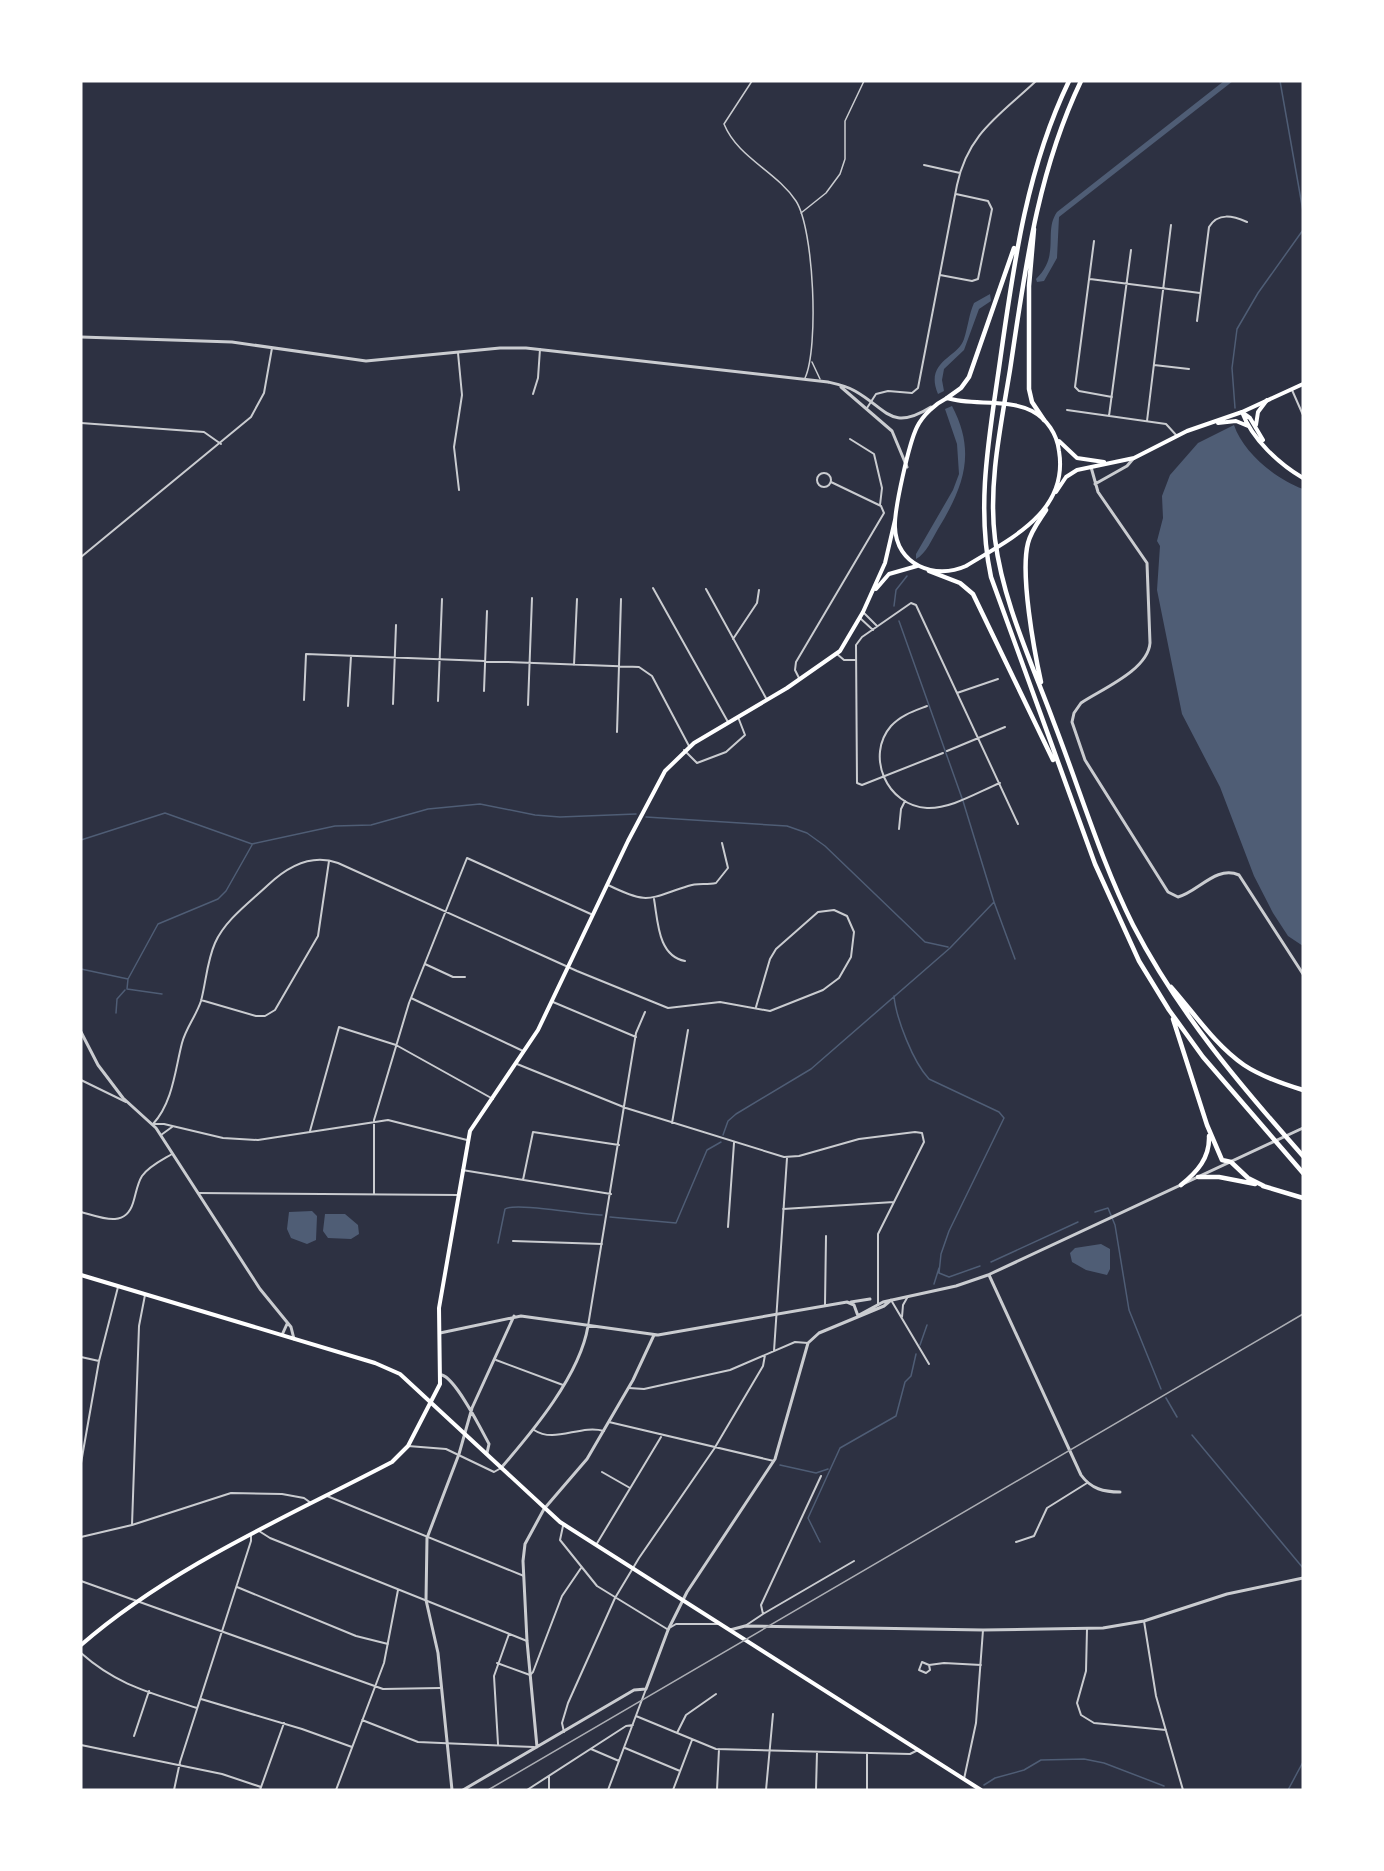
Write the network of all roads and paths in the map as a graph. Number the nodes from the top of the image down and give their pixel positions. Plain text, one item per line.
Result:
1 (752, 81) edge
2 (864, 81) edge
3 (1036, 81) edge
4 (1069, 81) edge
5 (1081, 81) edge
6 (924, 165) dead end
7 (960, 173) junction
8 (955, 194) junction
9 (1036, 208) junction
10 (801, 213) junction
11 (1021, 222) junction
12 (1247, 222) dead end
13 (1171, 225) dead end
14 (1094, 241) dead end
15 (1131, 250) dead end
16 (940, 275) junction
17 (1089, 279) junction
18 (1126, 284) junction
19 (1164, 289) junction
20 (1200, 293) junction
21 (1197, 321) dead end
22 (81, 337) edge
23 (272, 348) junction
24 (540, 350) junction
25 (458, 352) junction
26 (811, 361) junction
27 (1154, 364) junction
28 (1189, 369) dead end
29 (805, 379) junction
30 (820, 381) junction
31 (1303, 384) edge
32 (840, 385) junction
33 (1291, 389) junction
34 (533, 394) dead end
35 (1112, 397) junction
36 (946, 398) junction
37 (1267, 400) junction
38 (870, 403) junction
39 (938, 403) junction
40 (867, 408) junction
41 (1067, 410) dead end
42 (1242, 412) junction
43 (1303, 415) edge
44 (1109, 416) junction
45 (1044, 420) junction
46 (1147, 421) junction
47 (81, 423) edge
48 (1205, 425) junction
49 (1249, 427) junction
50 (1257, 429) junction
51 (1055, 435) junction
52 (1177, 436) junction
53 (850, 438) dead end
54 (221, 444) junction
55 (1266, 446) junction
56 (1134, 458) junction
57 (1111, 463) junction
58 (1097, 466) junction
59 (907, 467) junction
60 (1090, 467) junction
61 (1095, 478) junction
62 (1303, 478) edge
63 (831, 482) junction
64 (1095, 484) junction
65 (459, 490) dead end
66 (1054, 496) junction
67 (880, 505) junction
68 (1046, 510) junction
69 (896, 518) junction
70 (81, 557) edge
71 (917, 566) junction
72 (929, 571) junction
73 (653, 588) dead end
74 (706, 589) dead end
75 (759, 590) dead end
76 (532, 598) dead end
77 (442, 599) dead end
78 (577, 599) dead end
79 (621, 599) dead end
80 (869, 600) junction
81 (487, 611) dead end
82 (863, 612) junction
83 (860, 618) junction
84 (396, 625) dead end
85 (877, 626) junction
86 (873, 630) junction
87 (733, 639) junction
88 (837, 654) junction
89 (351, 656) junction
90 (395, 658) junction
91 (440, 660) junction
92 (855, 660) junction
93 (485, 661) junction
94 (530, 663) junction
95 (574, 665) junction
96 (619, 667) junction
97 (800, 680) junction
98 (998, 680) dead end
99 (484, 691) dead end
100 (957, 693) junction
101 (304, 700) dead end
102 (767, 700) junction
103 (438, 701) dead end
104 (1046, 702) junction
105 (393, 704) dead end
106 (528, 705) dead end
107 (348, 706) dead end
108 (927, 706) dead end
109 (738, 717) junction
110 (728, 722) junction
111 (1005, 728) dead end
112 (616, 732) dead end
113 (980, 739) junction
114 (689, 746) junction
115 (684, 750) junction
116 (948, 751) dead end
117 (943, 753) dead end
118 (883, 776) junction
119 (1000, 783) junction
120 (1065, 784) junction
121 (905, 801) junction
122 (1018, 824) dead end
123 (899, 829) dead end
124 (722, 843) dead end
125 (329, 860) junction
126 (607, 885) junction
127 (654, 899) junction
128 (446, 910) junction
129 (593, 915) junction
130 (685, 961) dead end
131 (424, 964) junction
132 (568, 967) junction
133 (1161, 975) junction
134 (1303, 975) edge
135 (465, 977) dead end
136 (411, 998) junction
137 (201, 1000) junction
138 (552, 1002) junction
139 (756, 1007) junction
140 (1169, 1010) junction
141 (645, 1012) dead end
142 (688, 1030) dead end
143 (81, 1032) edge
144 (636, 1038) junction
145 (396, 1045) junction
146 (525, 1053) junction
147 (517, 1064) junction
148 (81, 1080) edge
149 (1303, 1090) edge
150 (493, 1099) junction
151 (126, 1102) junction
152 (626, 1108) junction
153 (374, 1120) junction
154 (672, 1123) junction
155 (153, 1124) junction
156 (1207, 1125) junction
157 (172, 1127) junction
158 (1303, 1128) edge
159 (310, 1131) junction
160 (161, 1135) junction
161 (467, 1140) junction
162 (734, 1143) junction
163 (619, 1145) junction
164 (172, 1154) junction
165 (1303, 1156) edge
166 (787, 1158) junction
167 (1231, 1162) junction
168 (462, 1170) junction
169 (1303, 1173) edge
170 (1198, 1177) junction
171 (523, 1180) junction
172 (1181, 1185) junction
173 (1264, 1186) junction
174 (198, 1193) junction
175 (374, 1194) junction
176 (611, 1194) junction
177 (458, 1195) junction
178 (1303, 1198) edge
179 (894, 1202) junction
180 (783, 1209) junction
181 (81, 1212) edge
182 (728, 1227) dead end
183 (826, 1236) dead end
184 (513, 1241) dead end
185 (602, 1244) junction
186 (81, 1275) edge
187 (988, 1275) junction
188 (118, 1286) junction
189 (146, 1294) junction
190 (911, 1295) junction
191 (870, 1299) dead end
192 (891, 1300) junction
193 (849, 1302) junction
194 (878, 1304) junction
195 (825, 1305) junction
196 (776, 1312) junction
197 (514, 1316) junction
198 (858, 1316) junction
199 (903, 1320) junction
200 (288, 1323) junction
201 (588, 1326) junction
202 (440, 1334) junction
203 (282, 1335) junction
204 (654, 1335) junction
205 (294, 1339) junction
206 (808, 1342) junction
207 (774, 1351) junction
208 (765, 1355) junction
209 (81, 1357) edge
210 (496, 1360) junction
211 (99, 1361) junction
212 (928, 1364) dead end
213 (442, 1375) junction
214 (564, 1385) junction
215 (629, 1388) junction
216 (432, 1402) junction
217 (471, 1413) junction
218 (609, 1422) junction
219 (534, 1430) junction
220 (604, 1431) junction
221 (465, 1433) junction
222 (661, 1436) junction
223 (408, 1446) junction
224 (714, 1449) junction
225 (487, 1453) junction
226 (459, 1454) junction
227 (774, 1461) junction
228 (81, 1464) edge
229 (501, 1468) junction
230 (602, 1472) dead end
231 (821, 1476) dead end
232 (1087, 1483) junction
233 (630, 1488) junction
234 (1120, 1492) dead end
235 (327, 1496) junction
236 (311, 1503) junction
237 (544, 1509) junction
238 (564, 1524) junction
239 (132, 1525) junction
240 (259, 1531) junction
241 (251, 1535) junction
242 (81, 1537) edge
243 (428, 1538) junction
244 (1016, 1542) dead end
245 (596, 1545) junction
246 (854, 1561) dead end
247 (581, 1568) junction
248 (633, 1568) junction
249 (524, 1576) junction
250 (1303, 1578) edge
251 (81, 1581) edge
252 (237, 1587) junction
253 (399, 1589) junction
254 (615, 1598) junction
255 (683, 1599) junction
256 (426, 1600) junction
257 (137, 1602) junction
258 (763, 1614) junction
259 (1144, 1621) junction
260 (721, 1624) junction
261 (745, 1626) junction
262 (1087, 1629) junction
263 (668, 1630) junction
264 (730, 1630) junction
265 (983, 1630) junction
266 (224, 1633) junction
267 (509, 1634) junction
268 (739, 1636) junction
269 (527, 1641) junction
270 (388, 1644) junction
271 (81, 1645) edge
272 (81, 1653) edge
273 (497, 1663) junction
274 (929, 1665) dead end
275 (981, 1665) junction
276 (530, 1675) junction
277 (375, 1686) junction
278 (442, 1688) junction
279 (646, 1689) junction
280 (149, 1691) junction
281 (716, 1694) dead end
282 (201, 1699) junction
283 (198, 1708) junction
284 (773, 1714) dead end
285 (636, 1716) junction
286 (362, 1720) junction
287 (284, 1723) junction
288 (633, 1725) junction
289 (1166, 1731) junction
290 (564, 1732) junction
291 (677, 1733) junction
292 (134, 1736) dead end
293 (692, 1740) junction
294 (448, 1742) junction
295 (498, 1744) junction
296 (81, 1745) edge
297 (352, 1747) junction
298 (537, 1747) junction
299 (624, 1747) junction
300 (591, 1749) junction
301 (719, 1749) junction
302 (768, 1750) junction
303 (918, 1750) junction
304 (818, 1752) junction
305 (867, 1753) junction
306 (619, 1761) junction
307 (179, 1765) junction
308 (680, 1771) junction
309 (549, 1776) junction
310 (964, 1779) junction
311 (260, 1788) edge
312 (174, 1790) edge
313 (336, 1790) edge
314 (452, 1790) edge
315 (463, 1790) edge
316 (527, 1790) edge
317 (549, 1790) edge
318 (608, 1790) edge
319 (673, 1790) edge
320 (717, 1790) edge
321 (766, 1790) edge
322 (816, 1790) edge
323 (867, 1790) edge
324 (981, 1790) edge
325 (1183, 1790) edge

1 - 10 lane
2 - 10 lane
3 - 7 street
4 - 11 highway
5 - 9 highway
6 - 7 street
7 - 8 street
8 - 16 street
8 - 16 street
9 - 45 highway
9 - 104 highway
10 - 26 lane
11 - 36 highway
11 - 120 highway
12 - 20 street
13 - 19 street
14 - 17 street
15 - 18 street
16 - 38 street
17 - 18 street
17 - 35 street
18 - 19 street
18 - 35 street
19 - 20 street
19 - 27 street
20 - 21 street
22 - 23 street
23 - 25 street
23 - 54 street
24 - 25 street
24 - 29 street
24 - 34 street
25 - 65 street
26 - 29 lane
26 - 30 lane
27 - 28 street
27 - 46 street
29 - 30 street
30 - 32 street
31 - 33 main road
32 - 38 street
32 - 40 street
33 - 37 main road
33 - 43 street
35 - 44 street
36 - 39 main road
36 - 45 main road
37 - 42 main road
37 - 50 main road
38 - 39 street
38 - 40 street
39 - 59 main road
40 - 59 street
41 - 44 street
42 - 48 main road
42 - 49 main road
42 - 50 main road
44 - 46 street
45 - 51 main road
46 - 52 street
47 - 54 street
48 - 49 main road
48 - 52 main road
49 - 55 main road
50 - 55 main road
51 - 57 main road
51 - 66 main road
52 - 56 main road
53 - 67 street
54 - 70 street
55 - 62 main road
56 - 57 main road
56 - 64 street
57 - 58 main road
58 - 60 main road
58 - 61 street
59 - 69 main road
60 - 61 street
60 - 66 main road
61 - 64 street
63 - 63 street
63 - 67 street
64 - 134 street
66 - 68 main road
67 - 97 street
68 - 72 main road
68 - 104 highway
69 - 71 main road
69 - 80 main road
71 - 72 main road
71 - 80 main road
72 - 120 highway
73 - 110 street
74 - 87 street
75 - 87 street
76 - 94 street
77 - 91 street
78 - 95 street
79 - 96 street
80 - 82 main road
81 - 93 street
82 - 83 main road
82 - 85 street
83 - 86 street
83 - 88 main road
84 - 90 street
85 - 86 street
85 - 100 street
86 - 92 street
87 - 102 street
88 - 92 street
88 - 97 main road
89 - 90 street
89 - 101 street
89 - 107 street
90 - 91 street
90 - 105 street
91 - 93 street
91 - 103 street
92 - 118 street
93 - 94 street
93 - 99 street
94 - 95 street
94 - 106 street
95 - 96 street
96 - 112 street
96 - 114 street
97 - 102 main road
98 - 100 street
100 - 113 street
102 - 109 main road
104 - 133 highway
108 - 118 street
109 - 110 main road
109 - 115 street
110 - 114 main road
111 - 113 street
113 - 116 street
113 - 119 street
114 - 115 main road
115 - 126 main road
117 - 118 street
118 - 121 street
119 - 121 street
119 - 122 street
120 - 140 highway
121 - 123 street
124 - 127 street
125 - 128 street
125 - 137 street
125 - 137 street
126 - 127 street
126 - 129 main road
127 - 130 street
128 - 129 street
128 - 131 street
128 - 132 street
129 - 132 main road
131 - 135 street
131 - 136 street
132 - 138 main road
132 - 139 street
133 - 149 highway
133 - 165 highway
136 - 145 street
136 - 146 street
137 - 155 street
138 - 144 street
138 - 146 main road
139 - 139 street
140 - 156 highway
140 - 169 highway
141 - 144 street
142 - 154 street
143 - 151 street
144 - 152 street
145 - 150 street
145 - 153 street
145 - 159 street
146 - 147 main road
147 - 150 main road
147 - 152 street
148 - 151 street
150 - 161 main road
151 - 155 street
152 - 154 street
152 - 163 street
153 - 159 street
153 - 161 street
153 - 175 street
154 - 162 street
155 - 157 street
155 - 160 street
156 - 167 highway
156 - 172 highway
157 - 159 street
157 - 160 street
158 - 167 street
160 - 164 street
161 - 168 main road
162 - 166 street
162 - 182 street
163 - 171 street
163 - 176 street
164 - 174 street
164 - 181 street
166 - 179 street
166 - 180 street
167 - 170 street
167 - 173 highway
168 - 171 street
168 - 177 main road
170 - 172 street
170 - 173 highway
171 - 176 street
172 - 187 street
173 - 178 highway
174 - 175 street
174 - 200 street
175 - 177 street
176 - 185 street
177 - 202 main road
179 - 180 street
179 - 194 street
180 - 196 street
183 - 195 street
184 - 185 street
185 - 201 street
186 - 188 main road
187 - 190 street
187 - 232 street
188 - 189 main road
188 - 211 street
189 - 203 main road
189 - 239 street
190 - 192 street
190 - 199 street
191 - 193 street
192 - 194 street
192 - 198 street
192 - 199 street
193 - 195 street
193 - 198 street
194 - 198 street
195 - 196 street
196 - 204 street
196 - 207 street
197 - 201 street
197 - 202 street
197 - 210 street
198 - 206 street
199 - 212 street
200 - 203 street
200 - 205 street
201 - 204 street
201 - 214 street
202 - 213 main road
203 - 205 main road
204 - 215 street
205 - 216 main road
206 - 207 street
206 - 227 street
207 - 208 street
208 - 215 street
208 - 224 street
209 - 211 street
210 - 214 street
210 - 217 street
211 - 228 street
213 - 216 main road
213 - 217 street
214 - 219 street
215 - 218 street
216 - 221 main road
216 - 223 main road
217 - 221 street
217 - 225 street
218 - 220 street
218 - 222 street
219 - 220 street
219 - 229 street
220 - 237 street
221 - 225 main road
221 - 226 street
222 - 224 street
222 - 233 street
223 - 226 street
223 - 235 main road
224 - 227 street
224 - 248 street
225 - 229 main road
226 - 229 street
226 - 243 street
227 - 255 street
229 - 237 main road
230 - 233 street
231 - 258 street
232 - 234 street
232 - 244 street
233 - 245 street
235 - 236 main road
235 - 243 street
236 - 239 street
236 - 240 main road
237 - 238 main road
237 - 249 street
238 - 245 main road
238 - 247 street
239 - 242 street
240 - 241 main road
240 - 253 street
241 - 252 street
241 - 257 main road
243 - 249 street
243 - 256 street
245 - 248 main road
246 - 258 street
247 - 254 street
247 - 276 street
248 - 254 street
248 - 255 main road
249 - 269 street
250 - 259 street
251 - 257 street
252 - 266 street
252 - 270 street
253 - 256 street
253 - 270 street
254 - 263 street
254 - 290 street
255 - 260 main road
255 - 263 street
256 - 267 street
256 - 278 street
257 - 266 street
257 - 271 main road
258 - 261 street
259 - 262 street
259 - 289 street
260 - 263 street
260 - 264 main road
261 - 264 street
261 - 265 street
261 - 268 street
262 - 265 street
262 - 289 street
263 - 279 street
264 - 268 main road
265 - 275 street
266 - 277 street
266 - 282 street
267 - 269 street
267 - 273 street
268 - 303 main road
269 - 276 street
270 - 277 street
272 - 280 street
273 - 276 street
273 - 295 street
274 - 275 street
275 - 310 street
276 - 298 street
277 - 278 street
277 - 286 street
278 - 294 street
279 - 285 street
279 - 290 street
280 - 283 street
280 - 292 street
281 - 291 street
282 - 283 street
282 - 287 street
283 - 307 street
284 - 302 street
285 - 288 street
285 - 291 street
286 - 294 street
286 - 297 street
287 - 297 street
287 - 311 street
288 - 299 street
288 - 300 street
289 - 325 street
290 - 298 street
291 - 293 street
293 - 301 street
293 - 308 street
294 - 295 street
294 - 314 street
295 - 298 street
296 - 307 street
297 - 313 street
298 - 315 street
299 - 306 street
299 - 308 street
300 - 306 street
300 - 309 street
301 - 302 street
301 - 320 street
302 - 304 street
302 - 321 street
303 - 305 street
303 - 310 main road
304 - 305 street
304 - 322 street
305 - 323 street
306 - 318 street
307 - 311 street
307 - 312 street
308 - 319 street
309 - 316 street
309 - 317 street
310 - 324 main road

